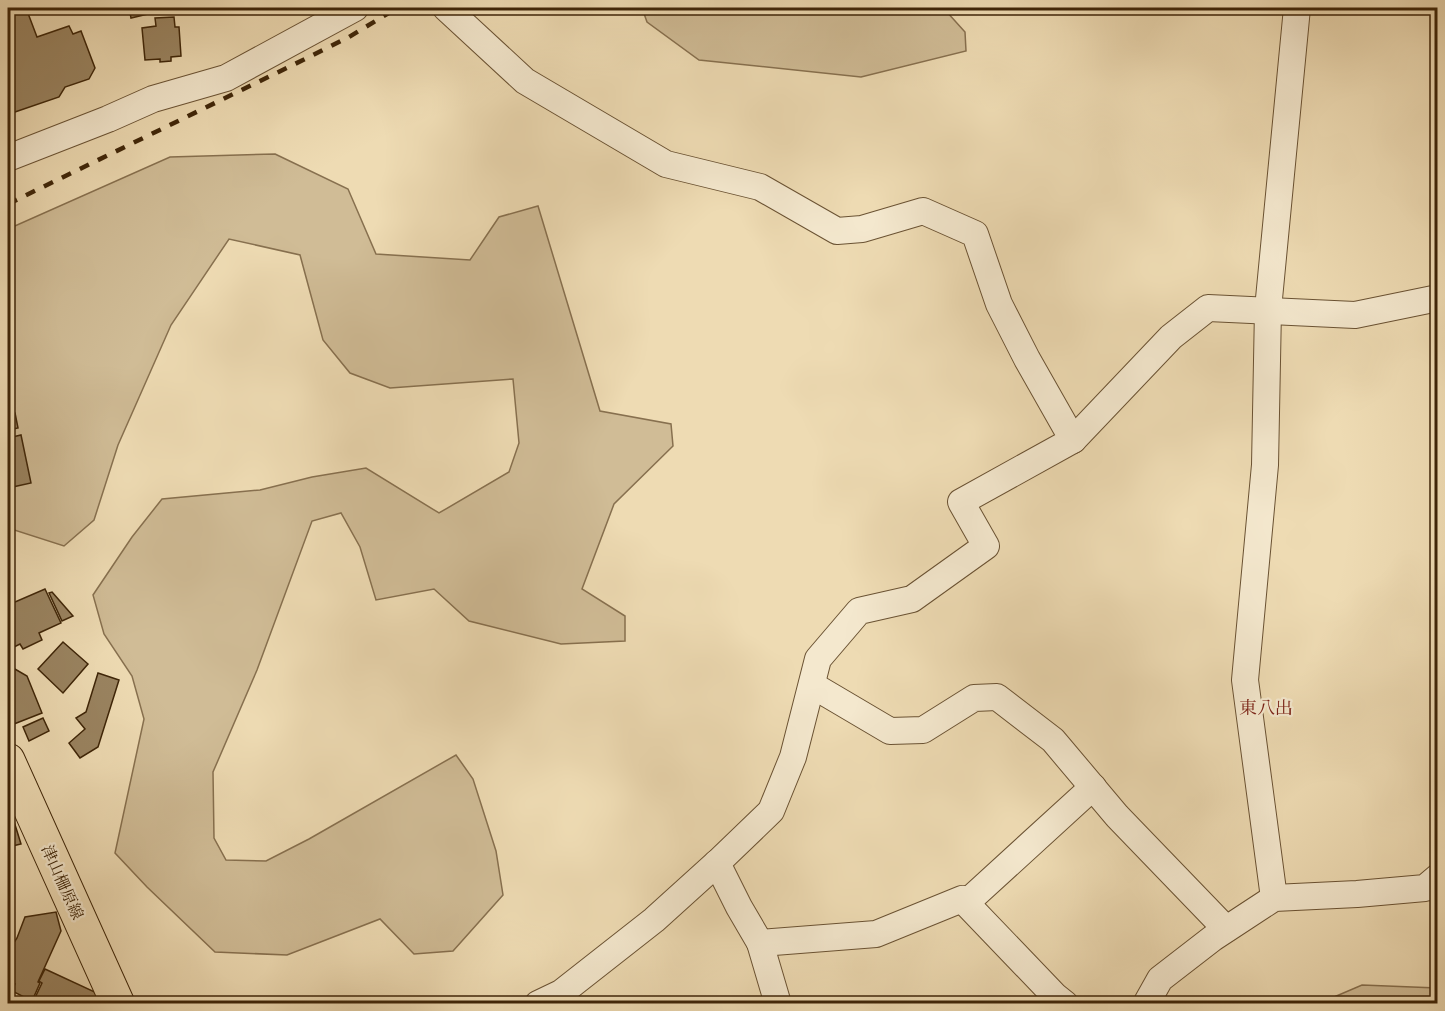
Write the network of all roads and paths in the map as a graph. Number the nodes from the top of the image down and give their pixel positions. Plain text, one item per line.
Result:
1 (355, 8) edge
2 (446, 8) edge
3 (1297, 8) edge
4 (8, 158) edge
5 (1437, 298) edge
6 (1268, 309) junction
7 (1072, 440) junction
8 (812, 685) junction
9 (8, 760) edge
10 (1093, 787) junction
11 (717, 863) junction
12 (1437, 877) edge
13 (1274, 898) junction
14 (966, 903) junction
15 (1226, 929) junction
16 (760, 943) junction
17 (118, 1004) edge
18 (538, 1004) edge
19 (778, 1004) edge
20 (1065, 1004) edge
21 (1146, 1004) edge

1 - 4 street
2 - 7 street
3 - 6 street
5 - 6 street
6 - 7 street
6 - 13 street
7 - 8 street
8 - 10 street
8 - 11 street
9 - 17 main road, 津山柵原線
10 - 14 street
10 - 15 street
11 - 16 street
11 - 18 street
12 - 13 street
13 - 15 street
14 - 16 street
14 - 20 street
15 - 21 street
16 - 19 street

